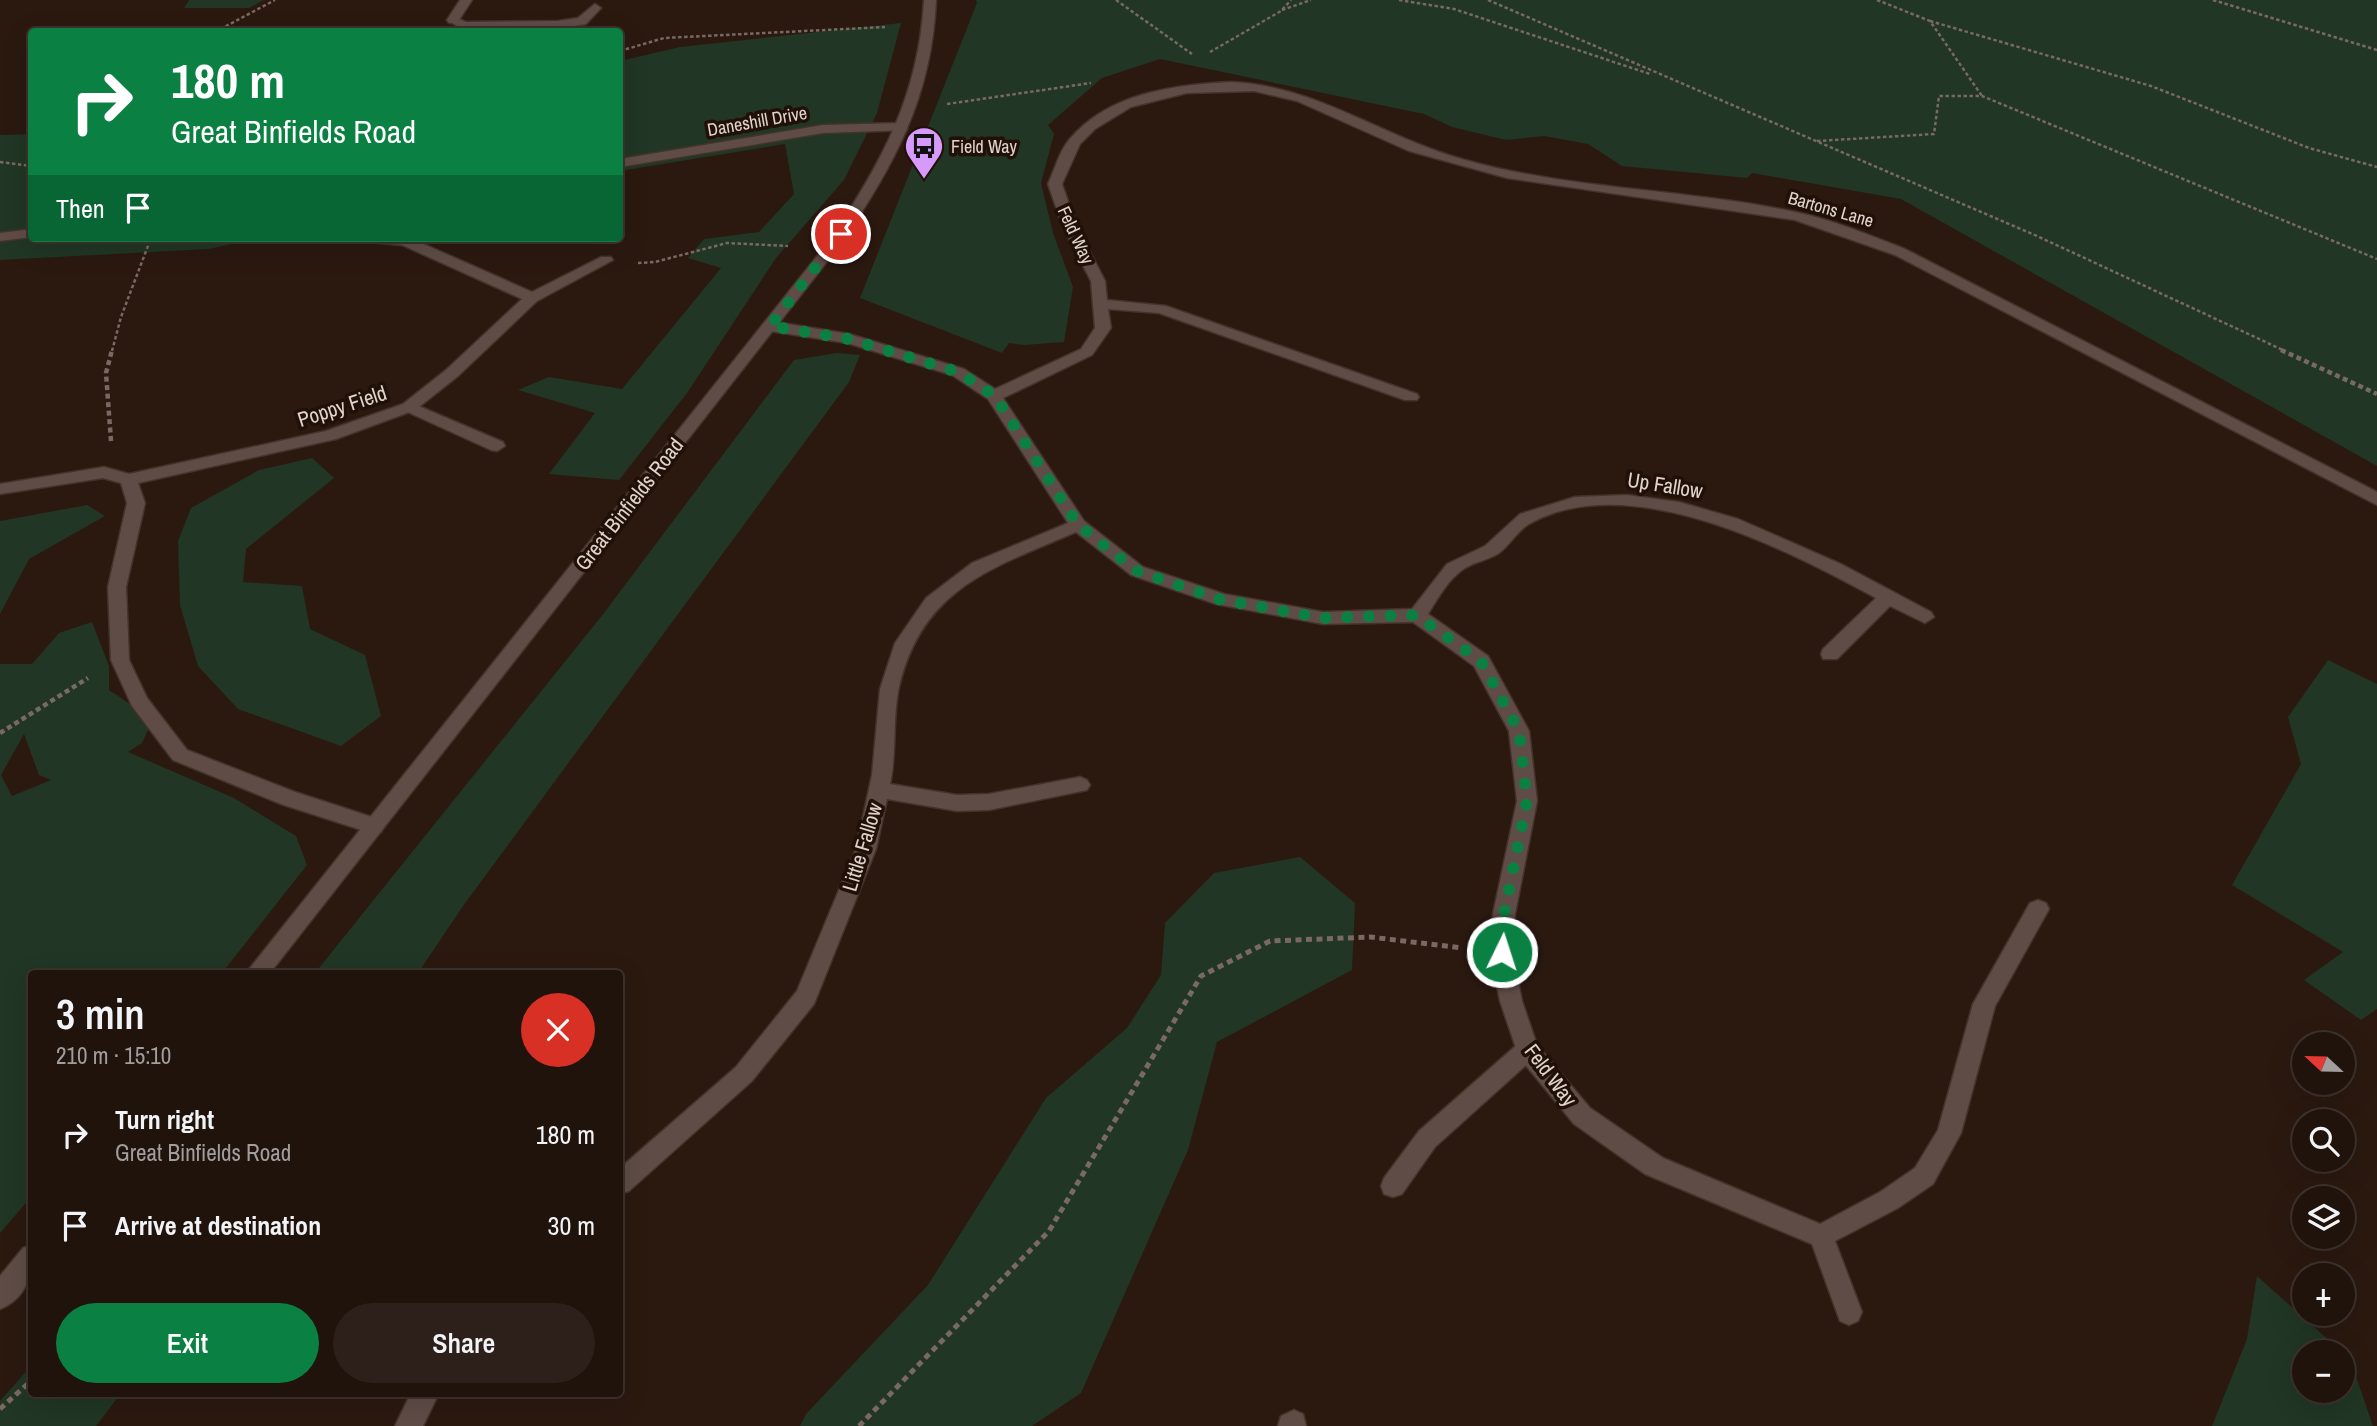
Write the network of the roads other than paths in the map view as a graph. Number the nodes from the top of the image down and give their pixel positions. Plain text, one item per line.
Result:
1 (466, 0) edge
2 (930, 0) edge
3 (595, 8) dead end
4 (1230, 86) joint
5 (902, 127) junction
6 (623, 162) edge
7 (28, 234) edge
8 (0, 237) edge
9 (410, 242) edge
10 (606, 260) road end
11 (532, 298) junction
12 (1102, 304) junction
13 (770, 326) junction
14 (995, 396) junction
15 (1411, 397) dead end
16 (409, 407) junction
17 (497, 446) dead end
18 (128, 480) junction
19 (0, 489) edge
20 (2377, 499) edge
21 (1078, 525) junction
22 (1888, 597) junction
23 (1416, 615) junction
24 (1925, 617) dead end
25 (1830, 653) dead end
26 (1080, 785) dead end
27 (879, 790) junction
28 (374, 826) junction
29 (2038, 909) dead end
30 (259, 970) edge
31 (1527, 1049) junction
32 (623, 1180) edge
33 (1393, 1186) dead end
34 (1821, 1236) junction
35 (28, 1262) edge
36 (0, 1296) edge
37 (1849, 1312) dead end
38 (424, 1397) edge
39 (408, 1426) edge

1 - 3 street
2 - 5 street, Great Binfields Road
4 - 12 street, Feld Way
4 - 20 street, Bartons Lane
5 - 6 street, Daneshill Drive
5 - 13 street, Great Binfields Road
7 - 8 street
9 - 11 street
10 - 11 street, Poppy Field
11 - 16 street, Poppy Field
12 - 14 street, Feld Way
12 - 15 street
13 - 14 street
13 - 28 street, Great Binfields Road
14 - 21 street
16 - 17 street
16 - 18 street, Poppy Field
18 - 19 street
18 - 28 street
21 - 23 street
21 - 27 street, Little Fallow
22 - 23 street, Up Fallow
22 - 24 street, Up Fallow
22 - 25 street
23 - 31 street, Feld Way
26 - 27 street
27 - 32 street, Little Fallow
28 - 30 street, Great Binfields Road
29 - 34 street
31 - 33 street
31 - 34 street, Feld Way
34 - 37 street
35 - 36 street
38 - 39 street

